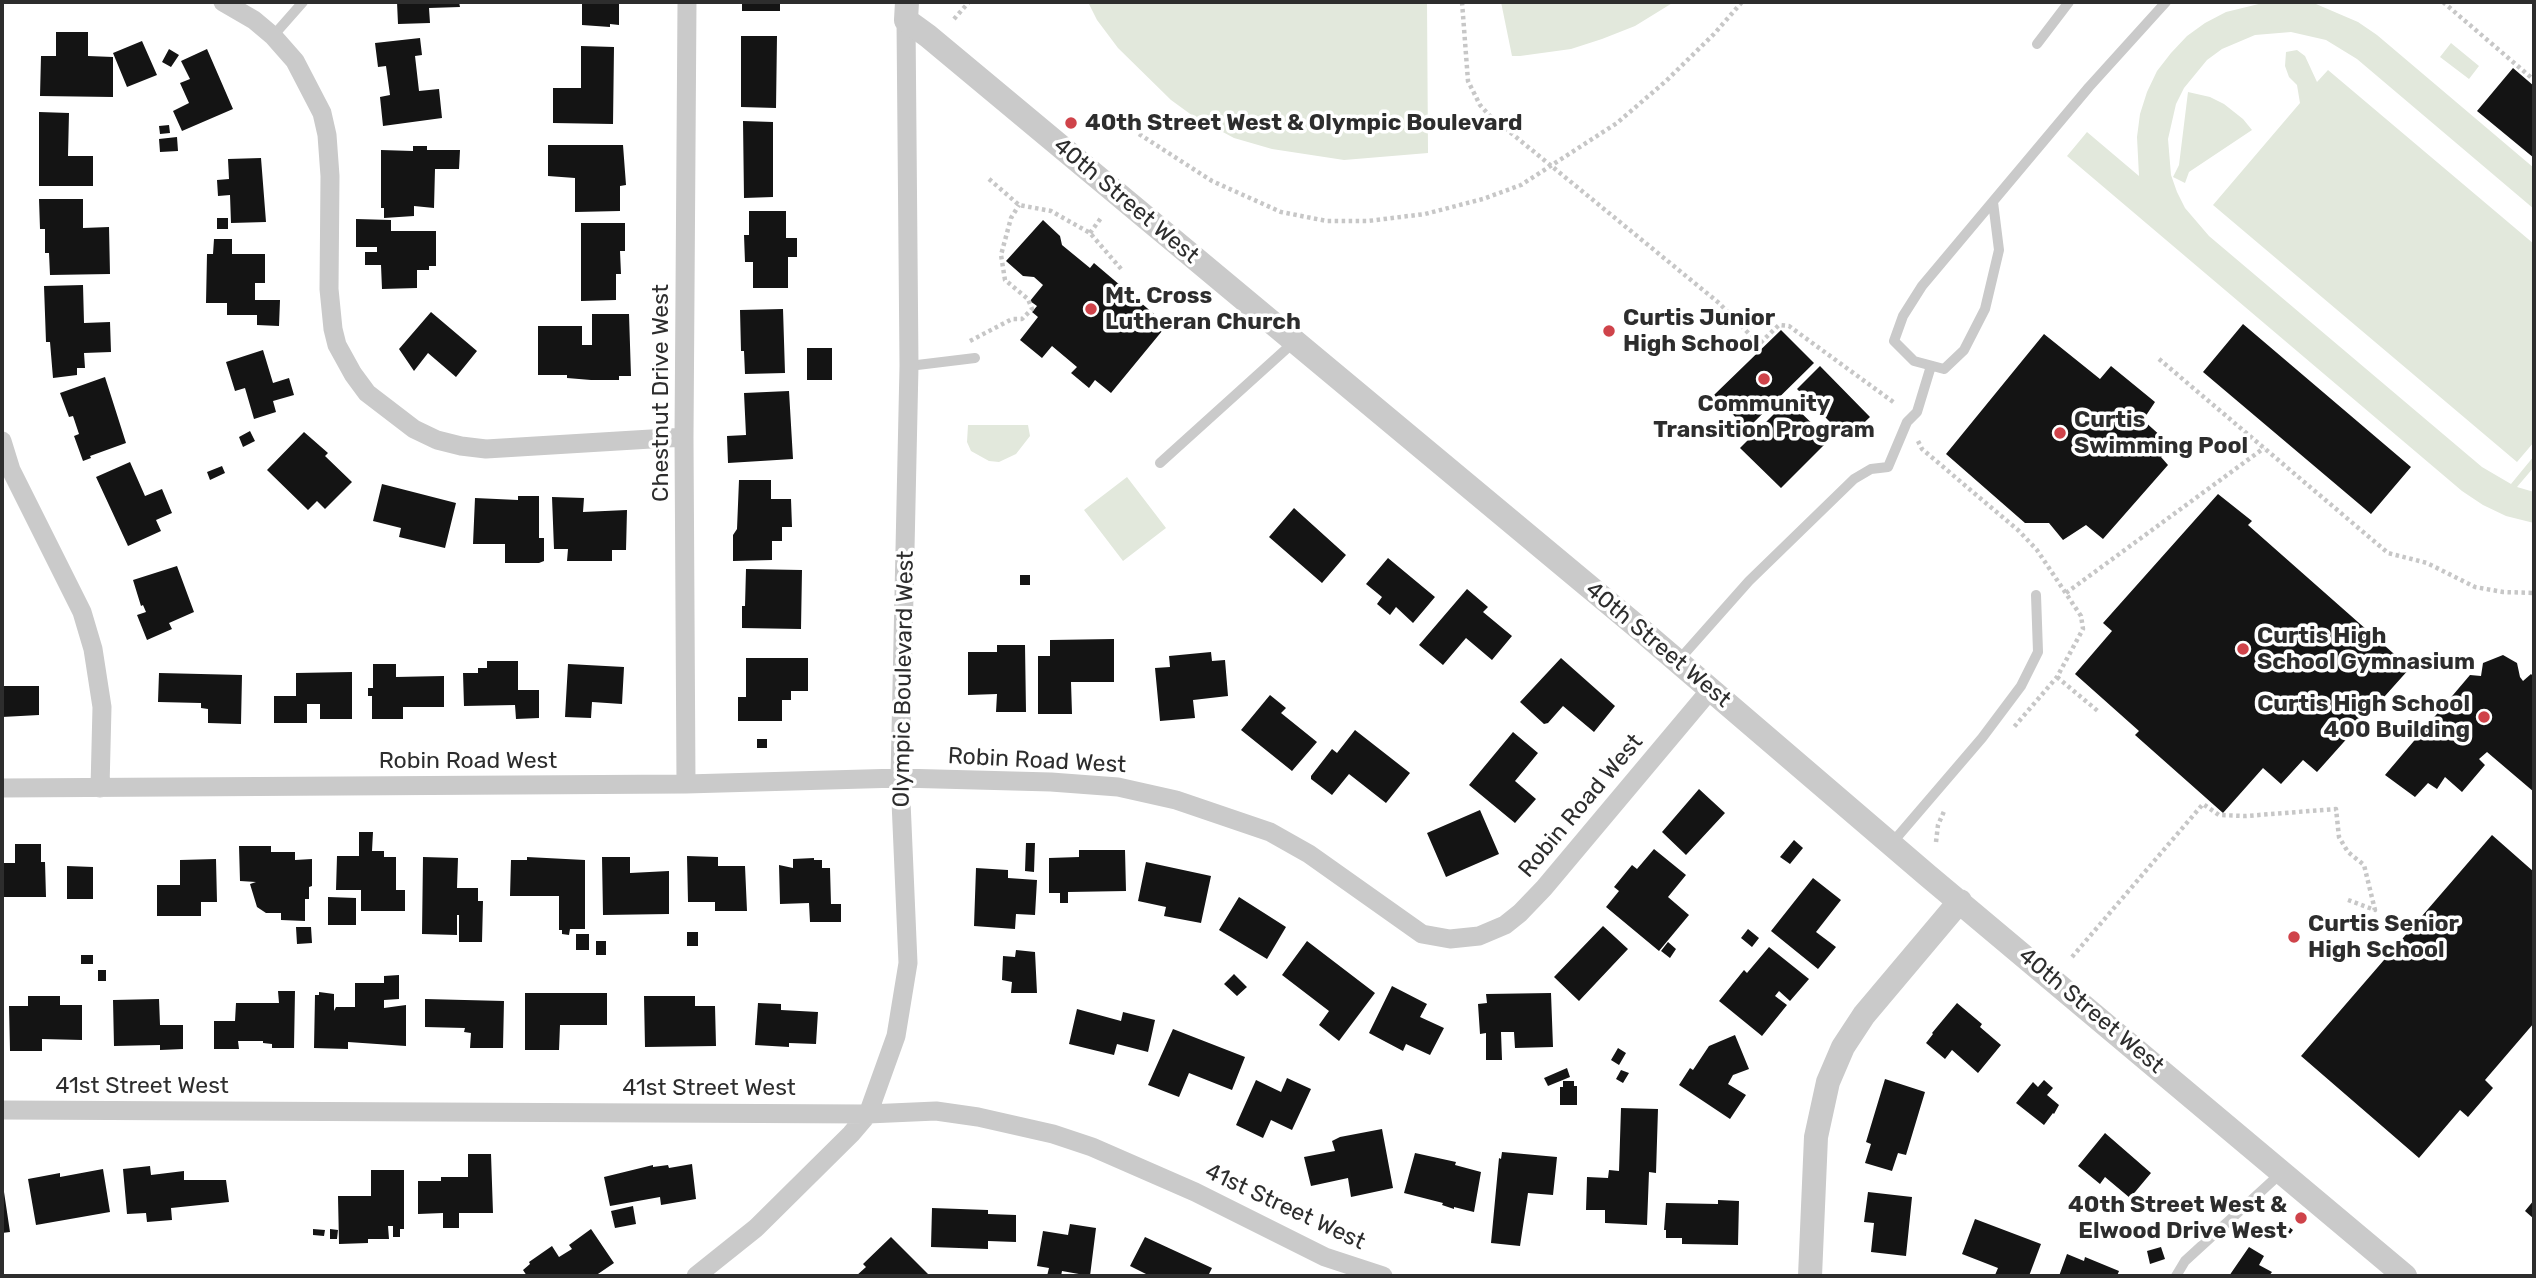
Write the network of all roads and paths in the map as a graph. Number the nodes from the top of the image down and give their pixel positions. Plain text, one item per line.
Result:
1 (223, 2) edge
2 (303, 2) edge
3 (687, 2) edge
4 (969, 2) edge
5 (1462, 2) edge
6 (1742, 2) edge
7 (2069, 2) edge
8 (2166, 2) edge
9 (2442, 2) edge
10 (907, 11) edge
11 (954, 19) dead end
12 (273, 36) junction
13 (2037, 44) dead end
14 (2534, 80) edge
15 (1139, 134) dead end
16 (1552, 167) junction
17 (989, 179) dead end
18 (1993, 202) junction
19 (1019, 205) junction
20 (1101, 218) dead end
21 (1090, 233) junction
22 (1122, 270) dead end
23 (970, 341) dead end
24 (1295, 341) junction
25 (975, 358) dead end
26 (2159, 359) dead end
27 (909, 366) junction
28 (1931, 366) junction
29 (1896, 404) dead end
30 (684, 437) junction
31 (1916, 437) dead end
32 (2, 441) edge
33 (2264, 448) junction
34 (1160, 463) dead end
35 (2066, 593) junction
36 (2534, 593) edge
37 (2036, 594) dead end
38 (1678, 661) junction
39 (2057, 677) junction
40 (1711, 689) junction
41 (2099, 712) dead end
42 (2010, 732) dead end
43 (900, 778) junction
44 (686, 783) junction
45 (2, 788) edge
46 (100, 788) junction
47 (1948, 806) dead end
48 (1936, 842) dead end
49 (1892, 843) junction
50 (2348, 900) dead end
51 (1960, 901) junction
52 (2072, 957) dead end
53 (2, 1110) edge
54 (868, 1114) junction
55 (2282, 1173) junction
56 (696, 1276) edge
57 (1384, 1276) edge
58 (1810, 1276) edge
59 (2176, 1276) edge
60 (2405, 1276) edge

1 - 12 street
2 - 12 lane
3 - 30 street, Chestnut Drive West
4 - 11 path
5 - 16 path
6 - 16 path
7 - 13 lane
8 - 18 lane
9 - 14 path
10 - 24 street, 40th Street West
10 - 27 street, Olympic Boulevard West
12 - 30 street
15 - 16 path
16 - 29 path
17 - 19 path
18 - 28 lane
18 - 28 lane
19 - 21 path
19 - 23 path
20 - 21 path
21 - 22 path
24 - 34 lane
24 - 38 street, 40th Street West
25 - 27 lane
26 - 33 path
27 - 43 street, Olympic Boulevard West
28 - 38 lane
30 - 44 street, Chestnut Drive West
31 - 35 path
32 - 46 street
33 - 35 path
33 - 36 path
35 - 39 path
37 - 49 lane
38 - 40 street, 40th Street West
39 - 41 path
39 - 42 path
40 - 43 street, Robin Road West
40 - 49 street, 40th Street West
43 - 44 street, Robin Road West
43 - 54 street, Olympic Boulevard West
44 - 46 street, Robin Road West
45 - 46 street, Robin Road West
47 - 48 path
49 - 51 street, 40th Street West
50 - 52 path
51 - 55 street, 40th Street West
51 - 58 street
53 - 54 street, 41st Street West
54 - 56 street, Olympic Boulevard West
54 - 57 street, 41st Street West
55 - 59 lane
55 - 60 street, 40th Street West

